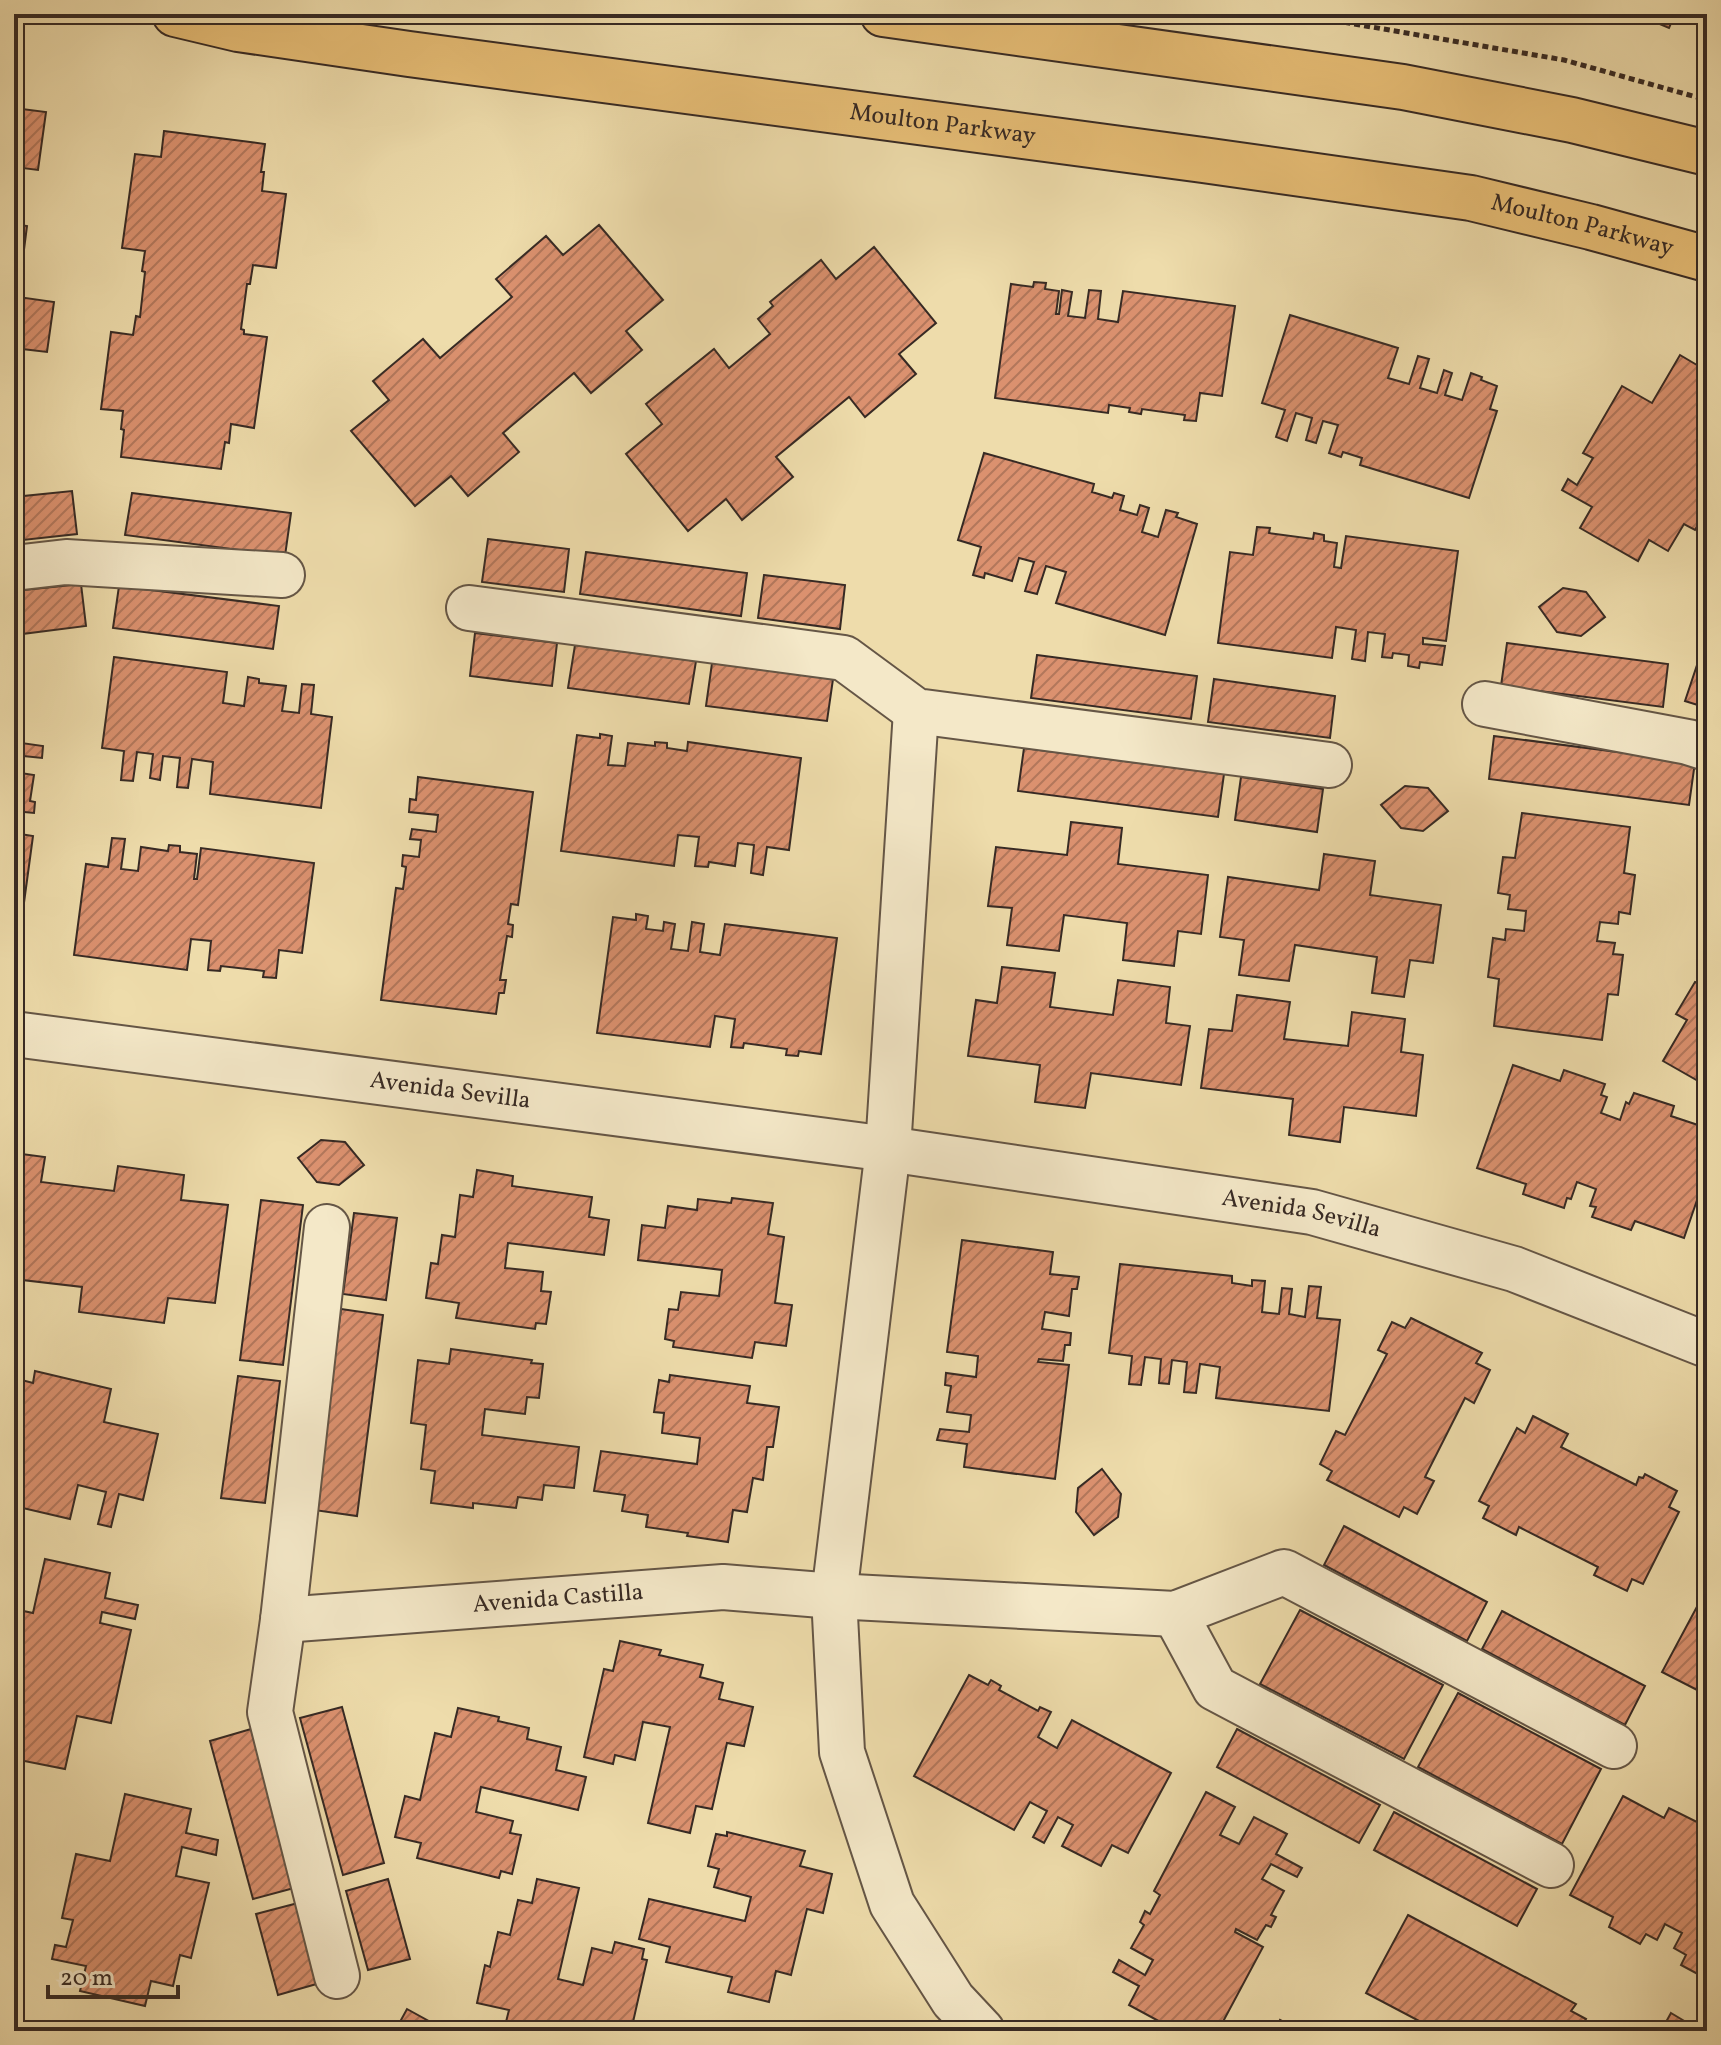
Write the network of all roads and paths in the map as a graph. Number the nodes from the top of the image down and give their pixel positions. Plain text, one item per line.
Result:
1 (175, 14) edge
2 (883, 14) edge
3 (1285, 14) edge
4 (1707, 100) edge
5 (1707, 153) edge
6 (1707, 259) edge
7 (14, 568) edge
8 (282, 575) dead end
9 (469, 608) dead end
10 (1485, 704) dead end
11 (916, 711) junction
12 (1707, 748) edge
13 (1329, 765) dead end
14 (14, 1034) edge
15 (888, 1149) junction
16 (327, 1227) dead end
17 (1704, 1339) edge
18 (834, 1596) junction
19 (1175, 1614) junction
20 (283, 1620) junction
21 (1614, 1746) dead end
22 (1551, 1865) dead end
23 (337, 1976) dead end
24 (982, 2031) edge

1 - 6 main road, Moulton Parkway
2 - 5 main road
3 - 4 path
7 - 8 street
9 - 11 street
10 - 12 street
11 - 13 street
11 - 15 street
14 - 15 street, Avenida Sevilla
15 - 17 street, Avenida Sevilla
15 - 18 street
16 - 20 street
18 - 19 street, Avenida Castilla
18 - 20 street, Avenida Castilla
18 - 24 street
19 - 21 street
19 - 22 street
20 - 23 street

